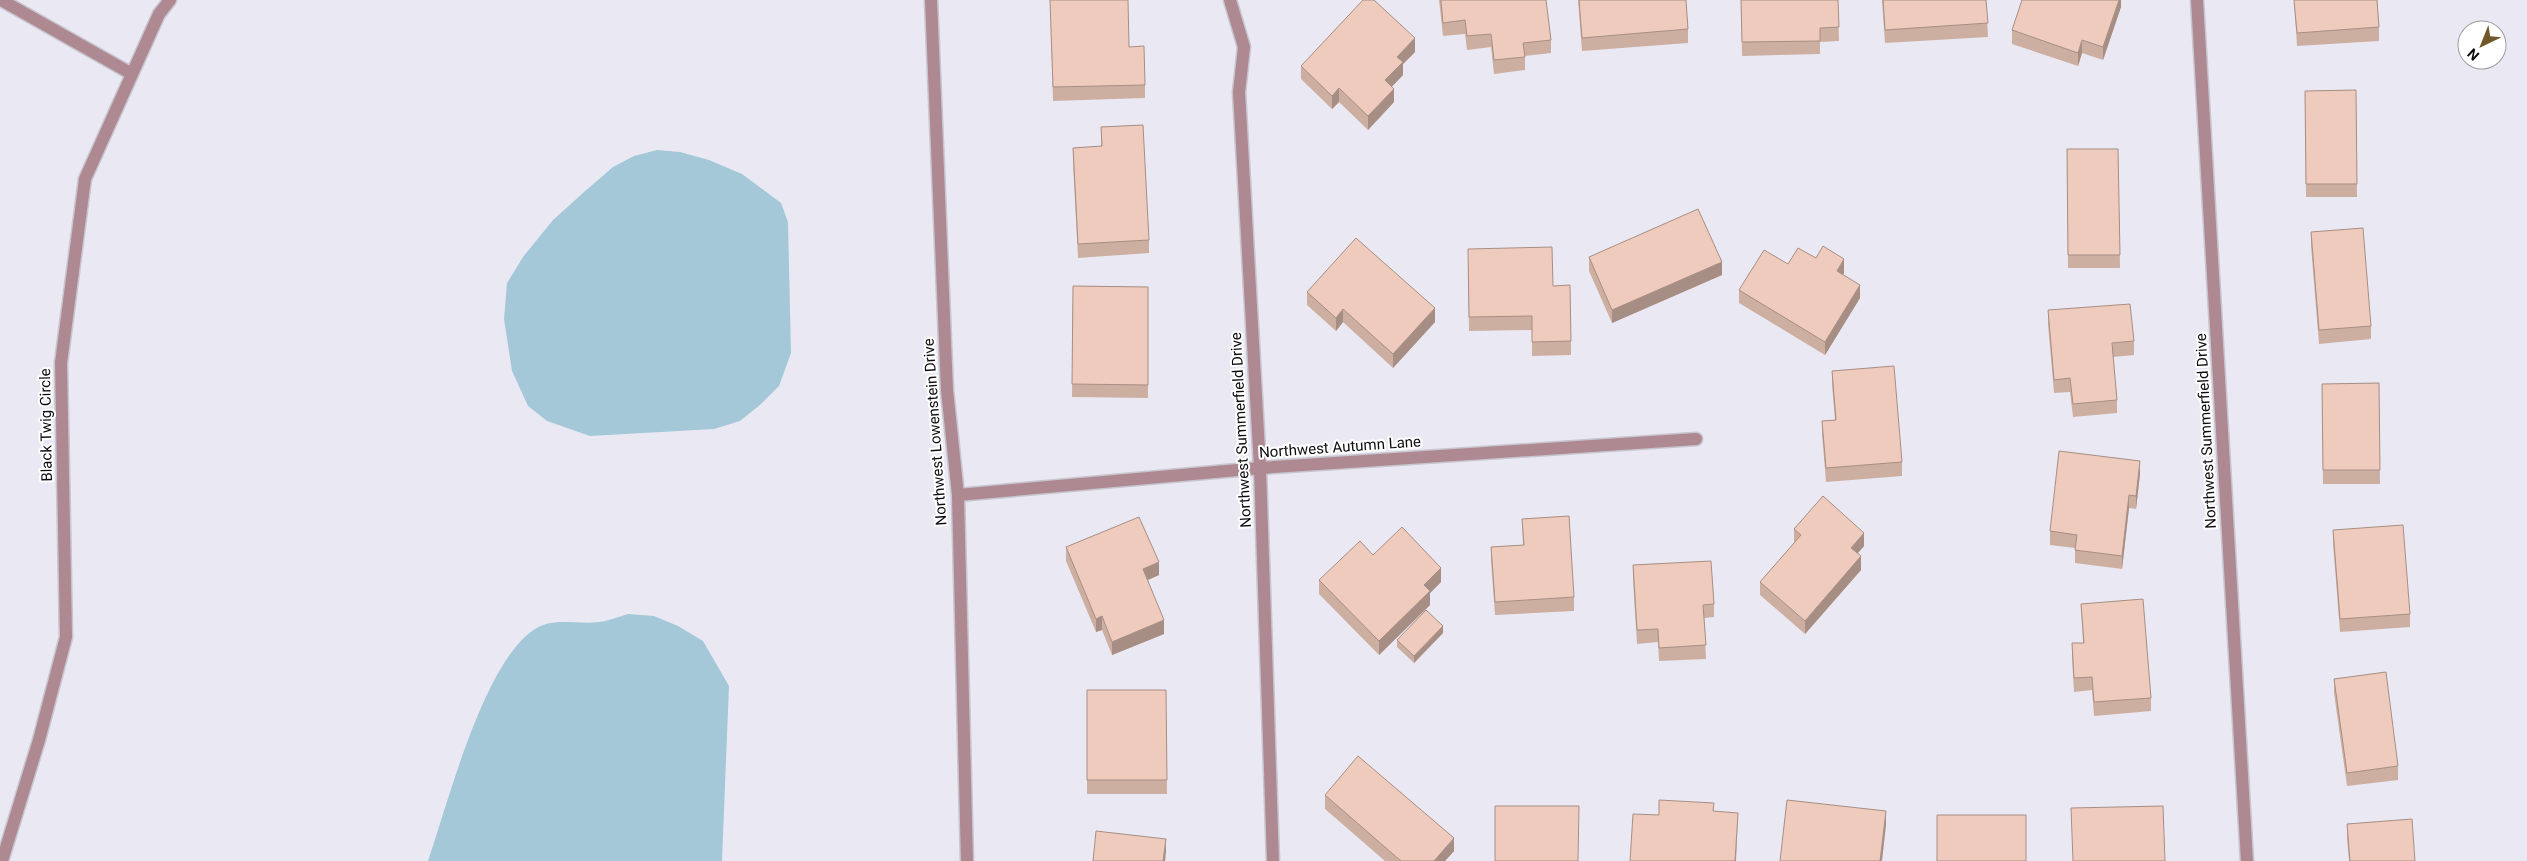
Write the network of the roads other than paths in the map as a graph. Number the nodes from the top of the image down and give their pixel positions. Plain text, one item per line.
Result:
1 (1, 0) edge
2 (170, 0) edge
3 (932, 0) edge
4 (1230, 0) edge
5 (2197, 0) edge
6 (132, 74) junction
7 (1696, 439) dead end
8 (1260, 468) junction
9 (958, 495) junction
10 (2, 861) edge
11 (967, 861) edge
12 (1272, 861) edge
13 (2247, 861) edge

1 - 6 street
2 - 6 street, Black Twig Circle
3 - 9 street, Northwest Lowenstein Drive
4 - 8 street, Northwest Summerfield Drive
5 - 13 street, Northwest Summerfield Drive
6 - 10 street, Black Twig Circle
7 - 8 street, Northwest Autumn Lane
8 - 9 street, Northwest Autumn Lane
8 - 12 street, Northwest Summerfield Drive
9 - 11 street, Northwest Lowenstein Drive

